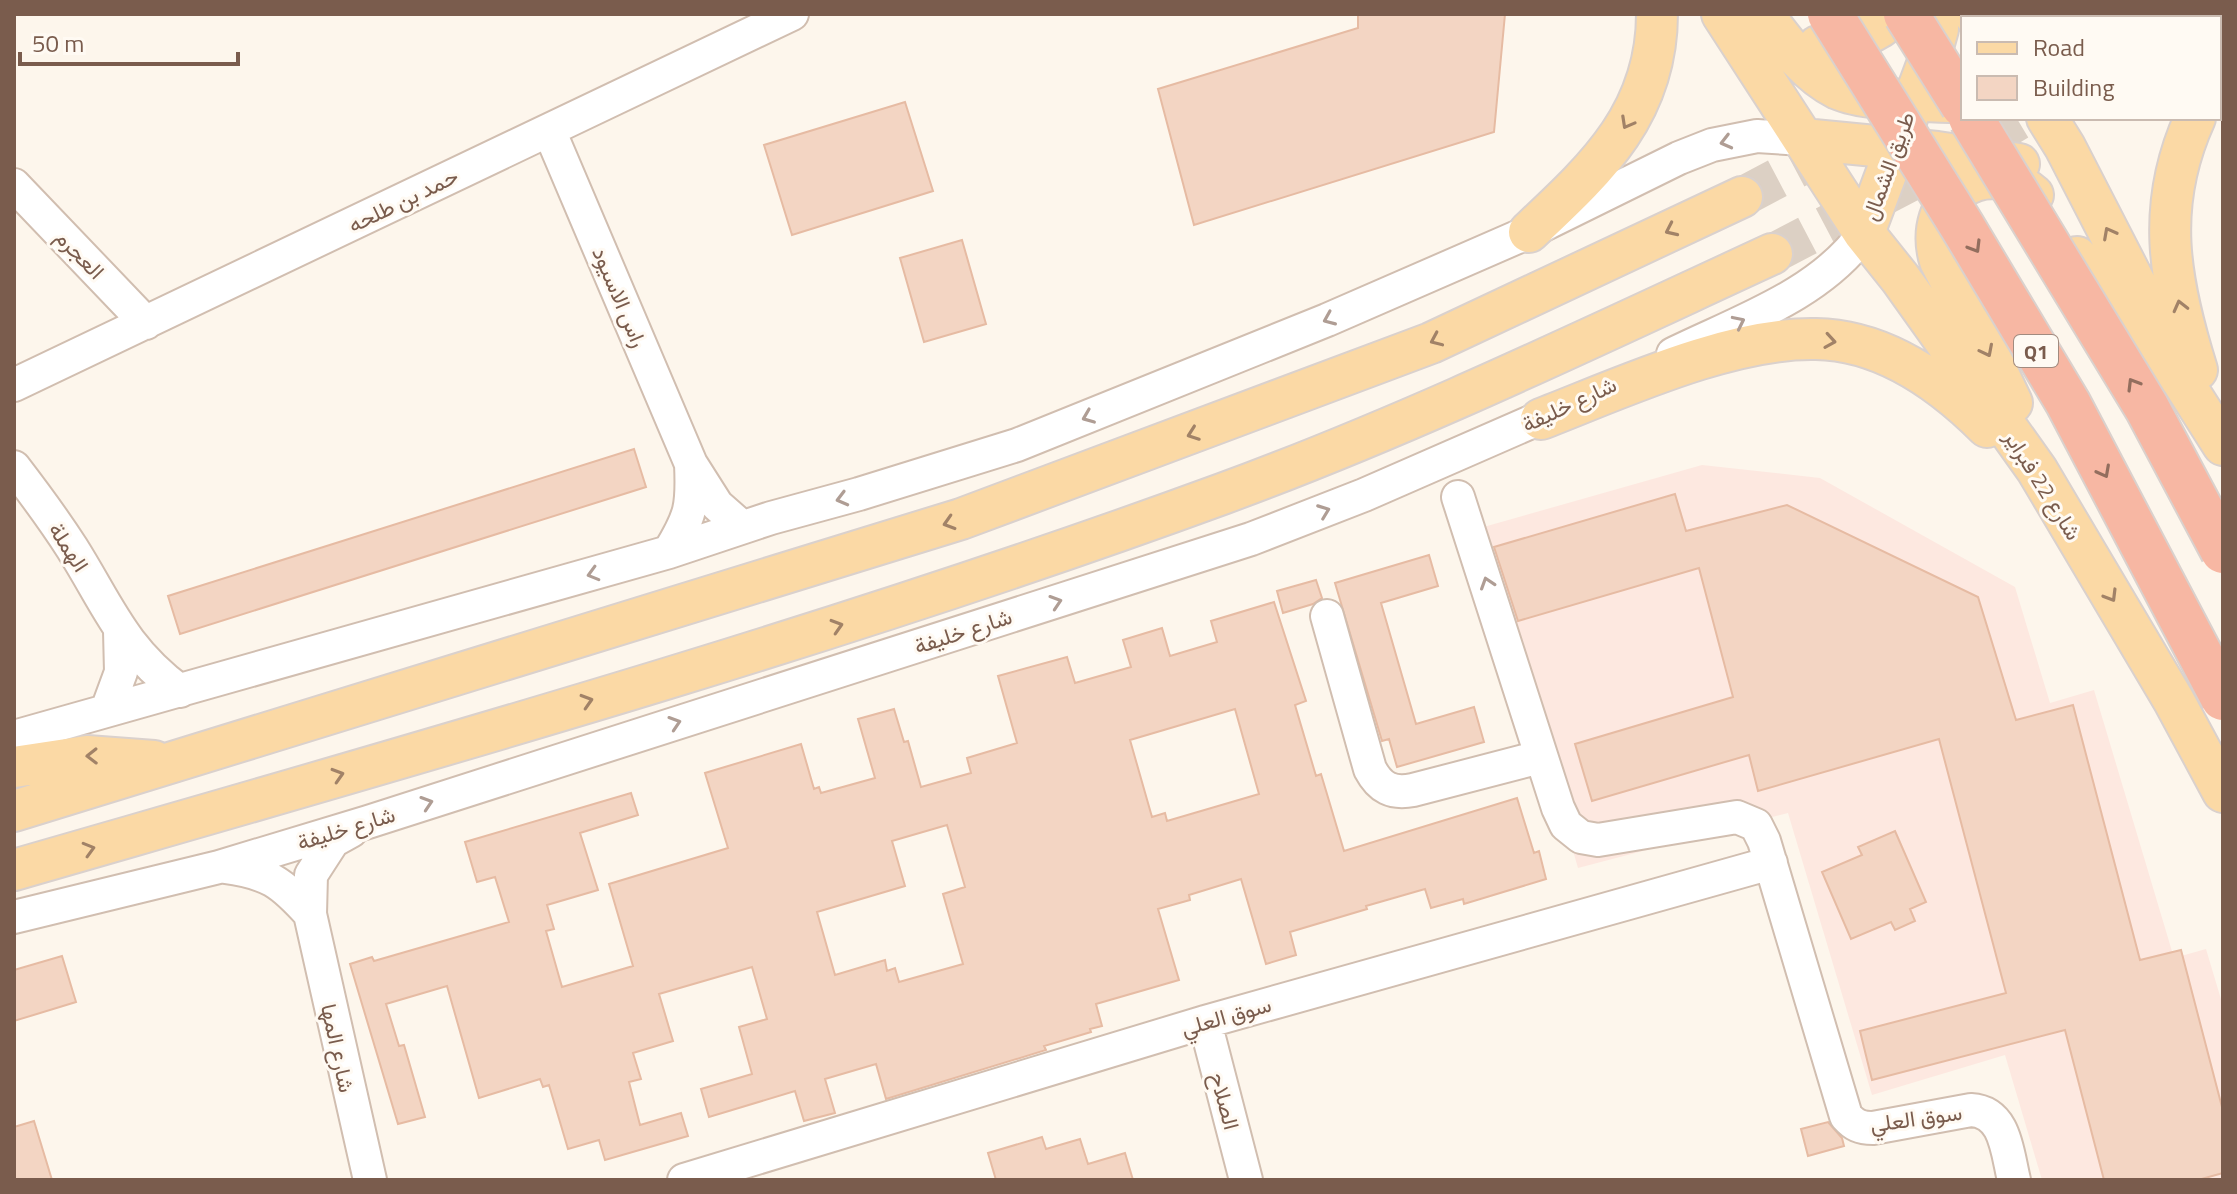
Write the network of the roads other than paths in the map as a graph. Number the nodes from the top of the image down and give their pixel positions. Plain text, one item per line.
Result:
1 (792, 14) edge
2 (1657, 14) edge
3 (1722, 14) edge
4 (1830, 14) edge
5 (1896, 14) edge
6 (1906, 14) edge
7 (1938, 14) edge
8 (1774, 29) edge
9 (1961, 98) edge
10 (1913, 99) junction
11 (1961, 101) edge
12 (1961, 105) edge
13 (1974, 120) edge
14 (2048, 120) edge
15 (2194, 120) edge
16 (549, 130) junction
17 (1803, 139) junction
18 (1895, 149) junction
19 (1937, 152) junction
20 (14, 185) edge
21 (2089, 195) junction
22 (1742, 197) tunnel mouth
23 (1529, 232) junction
24 (1864, 233) junction
25 (1772, 254) tunnel mouth
26 (1906, 286) junction
27 (146, 323) junction
28 (2181, 379) junction
29 (14, 385) edge
30 (1541, 419) junction
31 (2220, 440) edge
32 (691, 464) junction
33 (14, 467) edge
34 (2037, 470) junction
35 (1458, 497) dead end
36 (742, 527) junction
37 (2071, 529) junction
38 (2223, 551) edge
39 (669, 552) junction
40 (1327, 616) dead end
41 (120, 631) junction
42 (180, 691) junction
43 (2223, 698) edge
44 (107, 710) junction
45 (14, 737) edge
46 (1540, 757) junction
47 (170, 764) junction
48 (14, 767) edge
49 (2223, 792) edge
50 (14, 811) edge
51 (368, 822) junction
52 (1771, 863) junction
53 (219, 867) junction
54 (14, 870) edge
55 (310, 914) junction
56 (14, 917) edge
57 (1205, 1022) junction
58 (370, 1180) edge
59 (684, 1180) edge
60 (1246, 1180) edge
61 (2014, 1180) edge

1 - 16 street, حمد بن طلحه
2 -> 23 main road
3 - 17 main road, شارع 22 فبراير
4 -> 43 highway, Q1, bridge
5 - 8 main road
6 - 9 highway, bridge
7 - 10 main road, طريق الشمال
8 - 10 main road, طريق الشمال
10 - 11 main road, طريق الشمال
10 - 18 main road, طريق الشمال
12 - 19 main road
38 -> 13 highway, bridge
14 - 21 main road
31 -> 15 main road
16 - 27 street, حمد بن طلحه
16 - 32 street, راس الاسيود
17 - 18 main road
17 -> 23 street
17 - 24 main road, شارع 22 فبراير
18 - 19 main road
18 - 24 main road, طريق الشمال
19 - 21 main road
19 - 26 main road
20 - 27 street, العجرم
28 -> 21 main road
22 -> 47 main road
23 -> 36 street
24 - 26 main road, شارع 22 فبراير
30 -> 24 street, شارع خليفة
54 -> 25 main road, شارع خليفة
26 - 34 main road, شارع 22 فبراير
27 - 29 street, حمد بن طلحه
28 - 31 main road
28 -> 34 main road
30 -> 37 main road
51 -> 30 street, شارع خليفة
32 - 36 street, راس الاسيود
32 - 39 street, راس الاسيود
33 - 41 street, الهملة
34 - 37 main road, شارع 22 فبراير
46 -> 35 street, سوق العلي
36 - 39 street
37 -> 49 main road, شارع 22 فبراير
39 -> 42 street
40 - 46 street
41 - 42 street, الهملة
41 - 44 street, الهملة
42 - 44 street
44 - 45 street
46 - 52 street, سوق العلي
47 -> 48 main road
47 - 50 main road
51 - 53 street, شارع خليفة
51 - 55 street, شارع المها
52 - 57 street, سوق العلي
52 - 61 street, سوق العلي
53 - 55 street
53 - 56 street, شارع خليفة
55 - 58 street, شارع المها
57 - 59 street, سوق العلي
57 - 60 street, الصلاح

